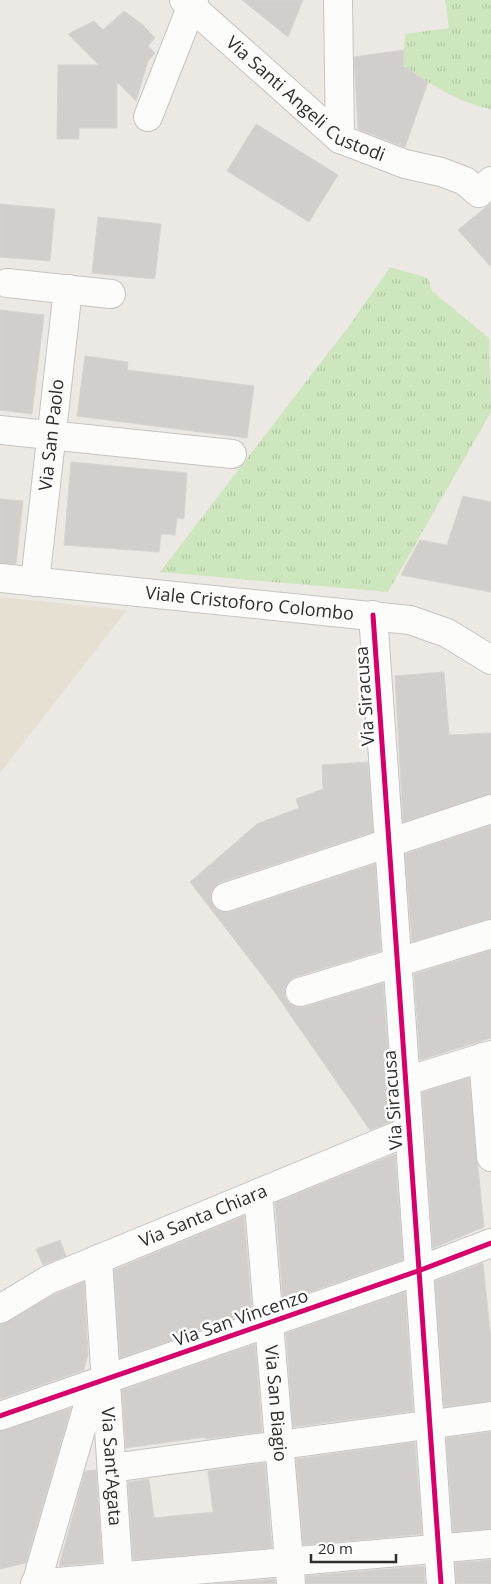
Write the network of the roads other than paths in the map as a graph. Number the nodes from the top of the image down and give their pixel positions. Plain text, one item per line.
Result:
1 (338, 0) edge
2 (190, 3) edge
3 (148, 117) dead end
4 (340, 139) junction
5 (491, 181) edge
6 (7, 283) dead end
7 (68, 289) junction
8 (111, 294) dead end
9 (0, 430) edge
10 (52, 435) junction
11 (232, 454) dead end
12 (0, 578) edge
13 (35, 582) junction
14 (373, 615) junction
15 (491, 660) edge
16 (491, 809) edge
17 (390, 842) junction
18 (226, 897) dead end
19 (491, 934) edge
20 (398, 962) junction
21 (300, 992) dead end
22 (487, 1056) edge
23 (406, 1081) junction
24 (409, 1131) junction
25 (491, 1157) edge
26 (258, 1193) junction
27 (491, 1243) edge
28 (98, 1259) junction
29 (418, 1271) junction
30 (0, 1309) edge
31 (269, 1323) junction
32 (106, 1379) junction
33 (0, 1416) edge
34 (491, 1416) edge
35 (429, 1424) junction
36 (279, 1445) junction
37 (112, 1468) junction
38 (491, 1544) edge
39 (438, 1549) junction
40 (290, 1573) edge
41 (119, 1580) edge
42 (36, 1584) edge
43 (441, 1584) edge

1 - 4 street
2 - 3 street
2 - 4 street, Via Santi Angeli Custodi
4 - 5 street, Via Santi Angeli Custodi
6 - 7 street
7 - 8 street
7 - 10 street, Via San Paolo
9 - 10 street
10 - 11 street
10 - 13 street, Via San Paolo
12 - 13 street, Viale Cristoforo Colombo
13 - 14 street, Viale Cristoforo Colombo
14 - 15 street, Viale Cristoforo Colombo
14 - 17 street, Via Siracusa
16 - 17 street
17 - 18 street
17 - 20 street, Via Siracusa
19 - 20 street
20 - 21 street
20 - 23 street, Via Siracusa
22 - 23 street
22 - 25 street
23 - 24 street, Via Siracusa
24 - 26 street, Via Santa Chiara
24 - 29 street, Via Siracusa
26 - 28 street, Via Santa Chiara
26 - 31 street, Via San Biagio
27 - 29 street, Via San Vincenzo
28 - 30 street, Via Santa Chiara
28 - 32 street, Via Sant'Agata
29 - 31 street, Via San Vincenzo
29 - 35 street, Via Siracusa
31 - 32 street, Via San Vincenzo
31 - 36 street, Via San Biagio
32 - 33 street, Via San Vincenzo
32 - 37 street, Via Sant'Agata
32 - 42 street
34 - 35 street
35 - 36 street
35 - 39 street, Via Siracusa
36 - 37 street
36 - 40 street, Via San Biagio
37 - 41 street, Via Sant'Agata
38 - 39 street
39 - 40 street
39 - 43 street, Via Siracusa
40 - 41 street
41 - 42 street

